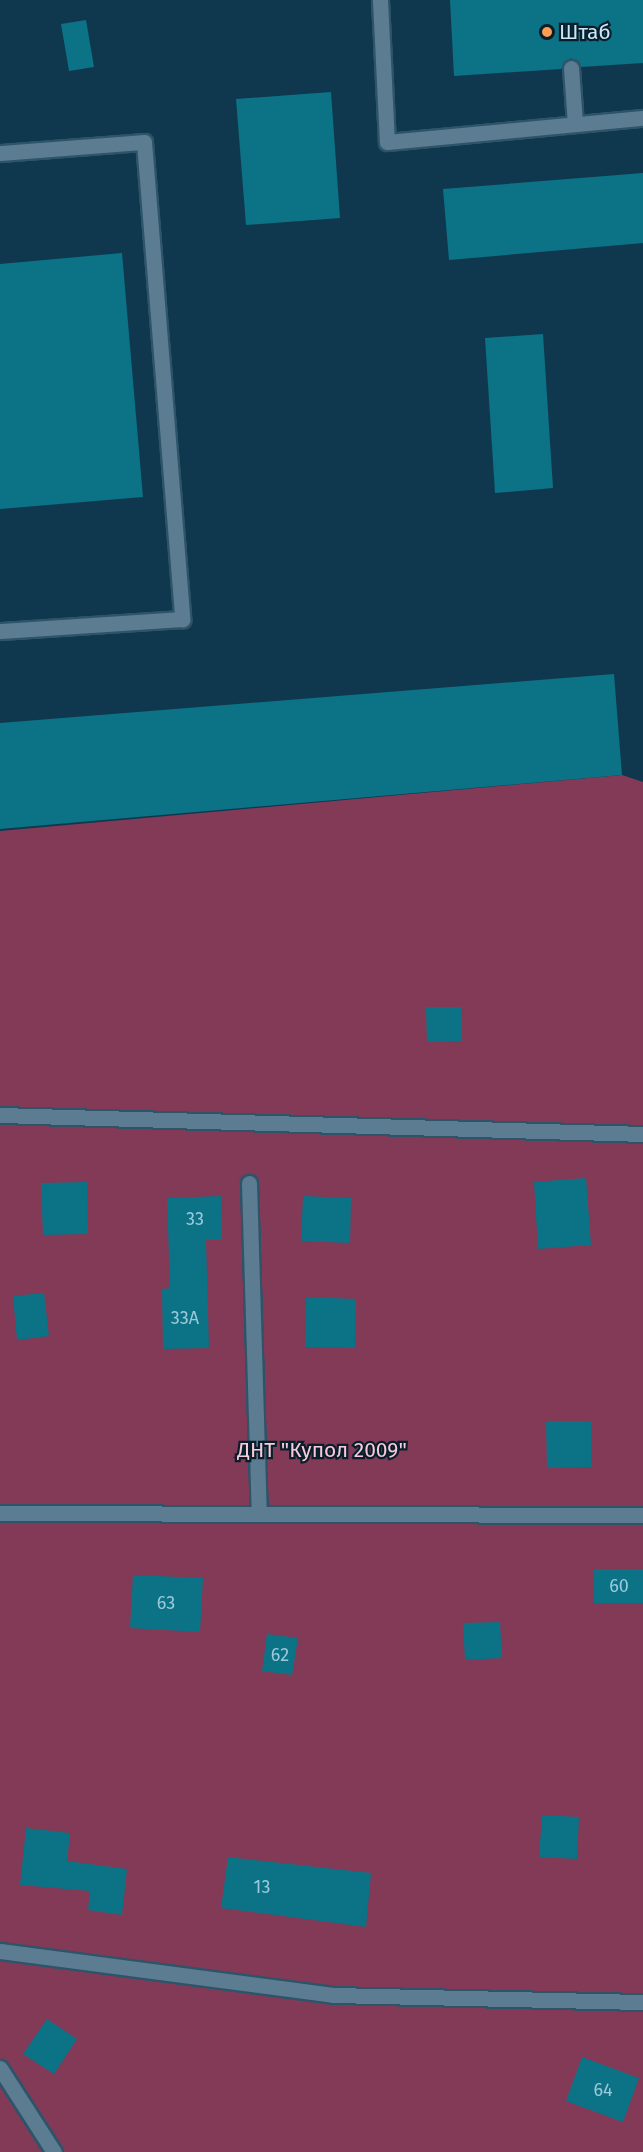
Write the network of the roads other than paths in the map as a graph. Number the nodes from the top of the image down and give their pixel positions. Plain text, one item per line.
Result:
1 (381, 0) edge
2 (571, 68) dead end
3 (643, 118) edge
4 (575, 124) junction
5 (0, 153) edge
6 (0, 631) edge
7 (0, 1115) edge
8 (643, 1134) edge
9 (249, 1183) dead end
10 (0, 1513) edge
11 (259, 1514) junction
12 (643, 1515) edge
13 (0, 1951) edge
14 (643, 2002) edge
15 (0, 2068) edge
16 (54, 2152) edge

1 - 4 street
2 - 4 street
3 - 4 street
5 - 6 street
7 - 8 street
9 - 11 street
10 - 11 street
11 - 12 street
13 - 14 street
15 - 16 street

